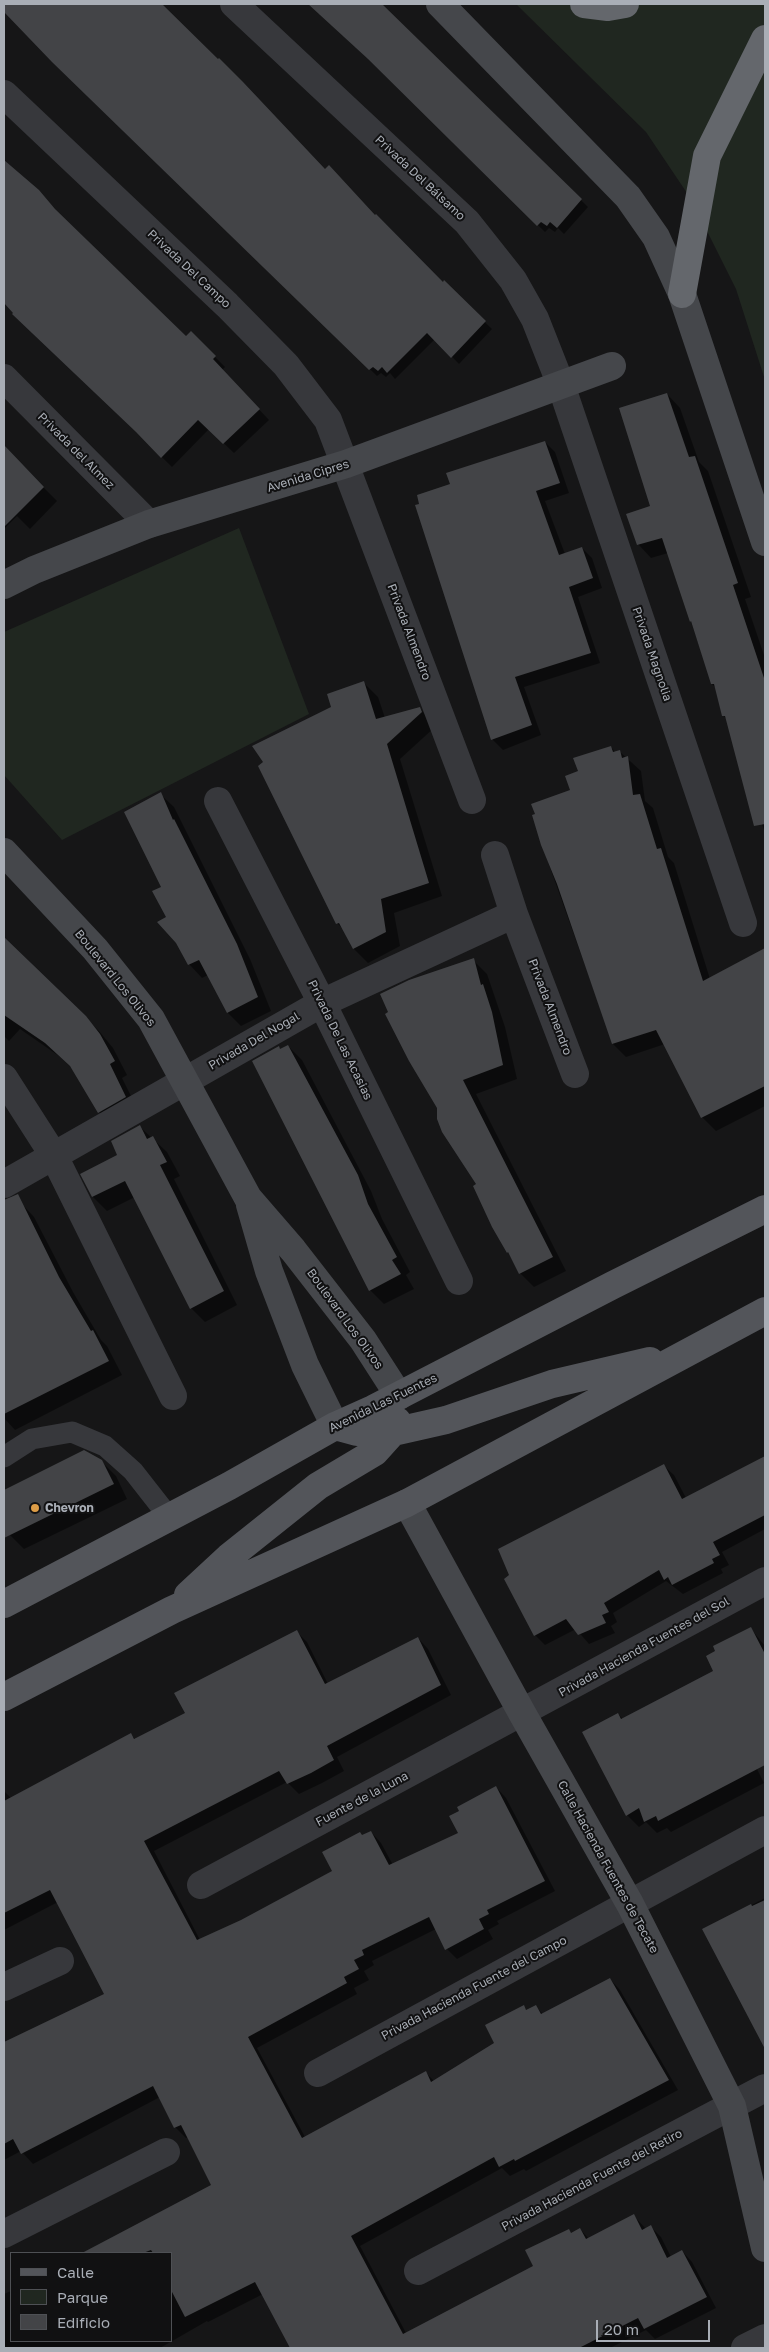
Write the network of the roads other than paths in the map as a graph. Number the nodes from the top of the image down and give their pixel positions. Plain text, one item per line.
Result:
1 (234, 4) edge
2 (440, 4) edge
3 (584, 4) edge
4 (625, 4) edge
5 (765, 39) edge
6 (4, 94) edge
7 (682, 294) junction
8 (612, 366) dead end
9 (4, 378) edge
10 (561, 385) junction
11 (346, 464) junction
12 (149, 524) junction
13 (765, 542) edge
14 (4, 585) edge
15 (472, 800) dead end
16 (218, 801) dead end
17 (4, 852) edge
18 (495, 856) dead end
19 (514, 914) junction
20 (743, 923) dead end
21 (322, 1003) junction
22 (575, 1074) dead end
23 (4, 1078) edge
24 (184, 1081) junction
25 (54, 1156) junction
26 (4, 1184) edge
27 (248, 1198) junction
28 (765, 1209) edge
29 (459, 1281) dead end
30 (765, 1311) edge
31 (688, 1351) junction
32 (173, 1396) dead end
33 (399, 1396) junction
34 (335, 1426) junction
35 (393, 1432) junction
36 (4, 1457) edge
37 (407, 1503) junction
38 (169, 1517) junction
39 (765, 1581) edge
40 (4, 1604) edge
41 (172, 1610) junction
42 (4, 1697) edge
43 (522, 1713) junction
44 (765, 1830) edge
45 (201, 1885) dead end
46 (630, 1904) junction
47 (60, 1961) dead end
48 (4, 1988) edge
49 (318, 2073) dead end
50 (765, 2088) edge
51 (732, 2106) junction
52 (166, 2152) dead end
53 (4, 2234) edge
54 (765, 2248) edge
55 (418, 2271) dead end
56 (765, 2338) edge
57 (746, 2348) edge

1 - 10 street, Privada Del Bálsamo
2 - 7 street
3 - 4 highway
5 - 7 highway
6 - 11 street, Privada Del Campo
7 - 13 street
8 - 10 street, Avenida Cipres
9 - 12 street, Privada del Almez
10 - 11 street, Avenida Cipres
10 - 20 street, Privada Magnolia
11 - 12 street, Avenida Cipres
11 - 15 street, Privada Almendro
12 - 14 street, Avenida Cipres
16 - 21 street, Privada De Las Acasias
17 - 24 street, Boulevard Los Olivos
18 - 19 street, Privada Almendro
19 - 21 street, Privada Del Nogal
19 - 22 street, Privada Almendro
21 - 24 street, Privada Del Nogal
21 - 29 street, Privada De Las Acasias
23 - 25 street
24 - 25 street, Privada Del Nogal
24 - 27 street, Boulevard Los Olivos
25 - 26 street, Privada Del Nogal
25 - 32 street
27 - 33 street, Boulevard Los Olivos
27 - 34 street, Boulevard Los Olivos
28 - 33 main road, Avenida Las Fuentes
30 - 31 main road
31 - 35 main road
31 - 37 main road
33 - 34 main road, Avenida Las Fuentes
33 - 35 main road
34 - 35 main road
34 - 38 main road, Avenida Las Fuentes
35 - 41 main road
36 - 38 lane
37 - 41 main road
37 - 43 street, Calle Hacienda Fuentes de Tecate
38 - 40 main road, Avenida Las Fuentes
39 - 43 street, Privada Hacienda Fuentes del Sol
41 - 42 main road
43 - 45 street, Fuente de la Luna
43 - 46 street, Calle Hacienda Fuentes de Tecate
44 - 46 street, Privada Hacienda Fuente del Campo
46 - 49 street, Privada Hacienda Fuente del Campo
46 - 51 street, Calle Hacienda Fuentes de Tecate
47 - 48 street
50 - 51 street, Privada Hacienda Fuente del Retiro
51 - 54 street, Calle Hacienda Fuentes de Tecate
51 - 55 street, Privada Hacienda Fuente del Retiro
52 - 53 street
56 - 57 street

